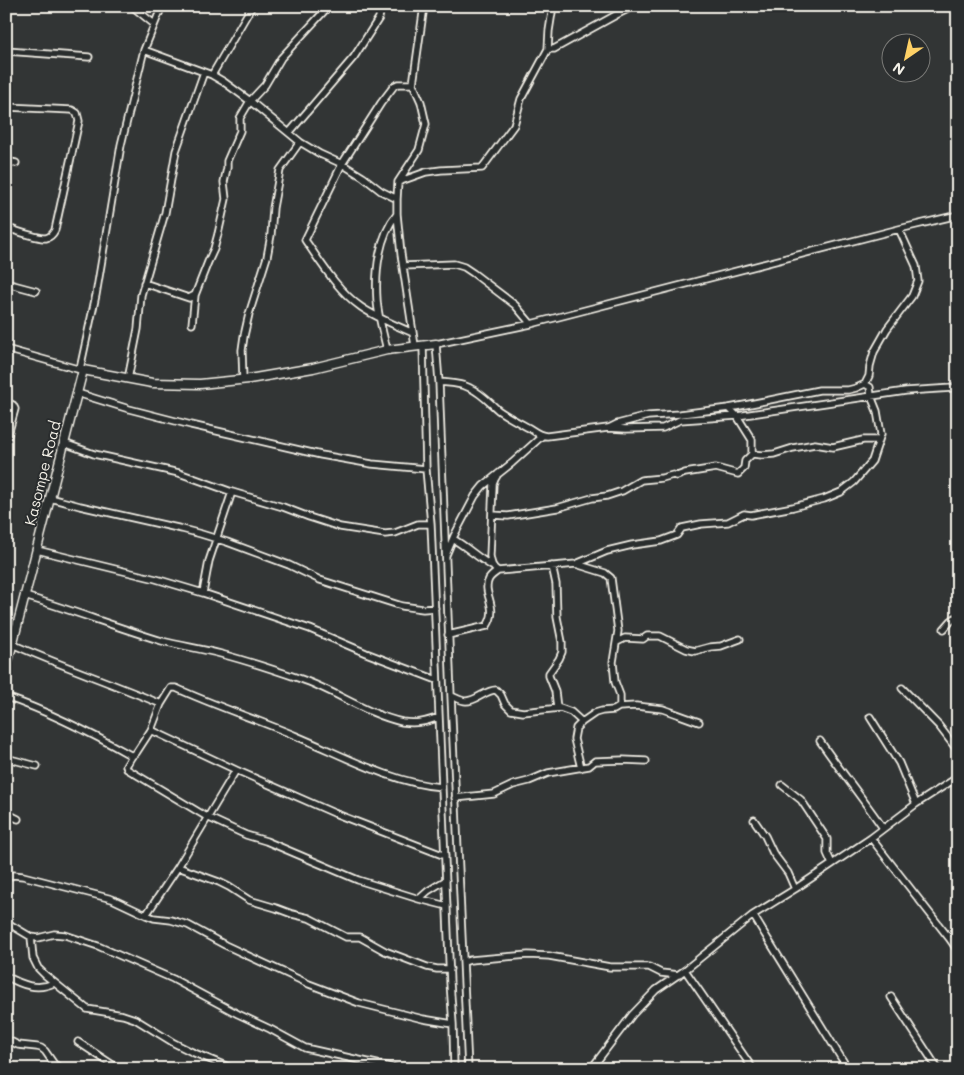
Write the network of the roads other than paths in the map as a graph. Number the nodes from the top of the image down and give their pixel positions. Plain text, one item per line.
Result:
1 (132, 6) edge
2 (162, 6) edge
3 (252, 6) edge
4 (329, 6) edge
5 (384, 6) edge
6 (424, 6) edge
7 (553, 6) edge
8 (634, 6) edge
9 (154, 24) junction
10 (548, 49) junction
11 (144, 50) junction
12 (6, 51) edge
13 (89, 57) dead end
14 (204, 72) junction
15 (212, 75) junction
16 (413, 84) junction
17 (250, 101) junction
18 (6, 108) edge
19 (289, 133) junction
20 (300, 142) junction
21 (6, 161) edge
22 (16, 163) dead end
23 (342, 164) junction
24 (398, 182) junction
25 (397, 199) junction
26 (397, 214) junction
27 (958, 215) edge
28 (6, 228) edge
29 (899, 229) junction
30 (403, 266) junction
31 (6, 283) edge
32 (144, 283) junction
33 (36, 291) dead end
34 (195, 295) junction
35 (380, 319) junction
36 (192, 324) dead end
37 (531, 324) junction
38 (413, 333) junction
39 (436, 344) junction
40 (419, 346) junction
41 (6, 349) edge
42 (387, 350) junction
43 (82, 370) junction
44 (128, 379) junction
45 (243, 380) junction
46 (439, 382) junction
47 (865, 384) junction
48 (958, 386) edge
49 (77, 393) junction
50 (871, 396) junction
51 (6, 402) edge
52 (729, 408) junction
53 (737, 416) junction
54 (608, 428) junction
55 (542, 436) junction
56 (880, 440) junction
57 (6, 442) edge
58 (64, 443) junction
59 (752, 454) junction
60 (426, 469) junction
61 (498, 474) junction
62 (232, 492) junction
63 (50, 498) junction
64 (492, 515) junction
65 (431, 524) junction
66 (216, 538) junction
67 (453, 538) junction
68 (37, 550) junction
69 (446, 557) junction
70 (576, 564) junction
71 (492, 566) junction
72 (552, 566) junction
73 (498, 571) junction
74 (203, 593) junction
75 (25, 596) junction
76 (435, 608) junction
77 (958, 616) edge
78 (944, 629) dead end
79 (448, 636) junction
80 (740, 639) dead end
81 (617, 642) junction
82 (12, 644) junction
83 (6, 669) edge
84 (437, 680) junction
85 (902, 688) dead end
86 (451, 696) junction
87 (6, 697) edge
88 (161, 704) junction
89 (619, 707) junction
90 (557, 708) junction
91 (439, 717) junction
92 (870, 717) dead end
93 (582, 722) junction
94 (699, 722) dead end
95 (151, 730) junction
96 (820, 741) dead end
97 (958, 751) edge
98 (132, 756) junction
99 (6, 758) edge
100 (646, 760) dead end
101 (37, 766) dead end
102 (580, 768) junction
103 (236, 770) junction
104 (958, 778) edge
105 (782, 786) dead end
106 (442, 787) junction
107 (455, 798) junction
108 (916, 804) junction
109 (6, 813) edge
110 (207, 817) junction
111 (18, 819) dead end
112 (754, 820) dead end
113 (884, 828) junction
114 (871, 838) junction
115 (445, 856) junction
116 (832, 864) junction
117 (178, 867) junction
118 (6, 878) edge
119 (446, 880) junction
120 (795, 889) junction
121 (419, 899) junction
122 (447, 906) junction
123 (146, 915) junction
124 (753, 915) junction
125 (6, 922) edge
126 (31, 937) junction
127 (958, 951) edge
128 (464, 962) junction
129 (450, 969) junction
130 (685, 970) junction
131 (678, 975) junction
132 (6, 976) edge
133 (54, 983) junction
134 (891, 997) dead end
135 (453, 1024) junction
136 (6, 1039) edge
137 (78, 1042) dead end
138 (60, 1068) edge
139 (119, 1069) edge
140 (233, 1069) edge
141 (400, 1069) edge
142 (454, 1069) edge
143 (468, 1069) edge
144 (591, 1069) edge
145 (753, 1069) edge
146 (848, 1069) edge
147 (938, 1069) edge

1 - 9 street
2 - 9 street
3 - 15 street
4 - 17 street
5 - 19 street
6 - 16 street
7 - 10 street
8 - 10 street
9 - 11 street
10 - 24 street
11 - 14 street
11 - 43 street
12 - 13 street
14 - 15 street
14 - 32 street
15 - 17 street
16 - 23 street
16 - 24 street
17 - 19 street
17 - 34 street
18 - 28 street
19 - 20 street
20 - 23 street
20 - 45 street
21 - 22 street
23 - 25 street
23 - 35 street
24 - 25 street
25 - 26 street
26 - 30 street
26 - 35 street
27 - 29 street
29 - 37 street
29 - 47 street
30 - 37 street
30 - 38 street
31 - 33 street
32 - 34 street
32 - 44 street
34 - 36 street
35 - 38 street
35 - 42 street
37 - 39 street
38 - 40 street
39 - 40 street
39 - 46 street
40 - 42 street
40 - 60 street
41 - 43 street
42 - 45 street
43 - 44 street
43 - 49 street, Kasompe Road
44 - 45 street
46 - 55 street
46 - 69 street
47 - 50 street
47 - 52 street
48 - 50 street
49 - 58 street, Kasompe Road
49 - 60 street
50 - 53 street
50 - 56 street
51 - 57 street
52 - 53 street
52 - 54 street
53 - 54 street
53 - 59 street
54 - 55 street
55 - 61 street
56 - 59 street
56 - 70 street
58 - 62 street
58 - 63 street, Kasompe Road
59 - 64 street
60 - 65 street
61 - 64 street
61 - 67 street
62 - 65 street
62 - 66 street
63 - 66 street
63 - 68 street, Kasompe Road
64 - 71 street
65 - 76 street
66 - 74 street
66 - 76 street
67 - 69 street
67 - 71 street
68 - 74 street
68 - 75 street, Kasompe Road
69 - 79 street
70 - 72 street
70 - 81 street
71 - 73 street
72 - 73 street
72 - 90 street
73 - 79 street
74 - 84 street
75 - 82 street, Kasompe Road
75 - 91 street
76 - 84 street
77 - 78 street
79 - 86 street
80 - 81 street
81 - 89 street
82 - 83 street, Kasompe Road
82 - 88 street
84 - 91 street
85 - 97 street
86 - 90 street
86 - 107 street
87 - 98 street
88 - 95 street
88 - 106 street
89 - 93 street
89 - 94 street
90 - 93 street
91 - 106 street
92 - 108 street
93 - 102 street
95 - 98 street
95 - 103 street
96 - 113 street
98 - 110 street
99 - 101 street
100 - 102 street
102 - 107 street
103 - 110 street
103 - 115 street
104 - 108 street
105 - 116 street
106 - 115 street
107 - 128 street
108 - 113 street
109 - 111 street
110 - 117 street
110 - 121 street
112 - 120 street
113 - 114 street
114 - 116 street
114 - 127 street
115 - 119 street
116 - 120 street
117 - 123 street
117 - 129 street
118 - 123 street
119 - 121 street
119 - 122 street
120 - 124 street
121 - 122 street
122 - 129 street
123 - 135 street
124 - 130 street
124 - 146 street
125 - 126 street
126 - 133 street
126 - 141 street
128 - 131 street
128 - 143 street
129 - 135 street
130 - 131 street
130 - 145 street
131 - 144 street
132 - 133 street
133 - 140 street
134 - 147 street
135 - 142 street
136 - 138 street
137 - 139 street

